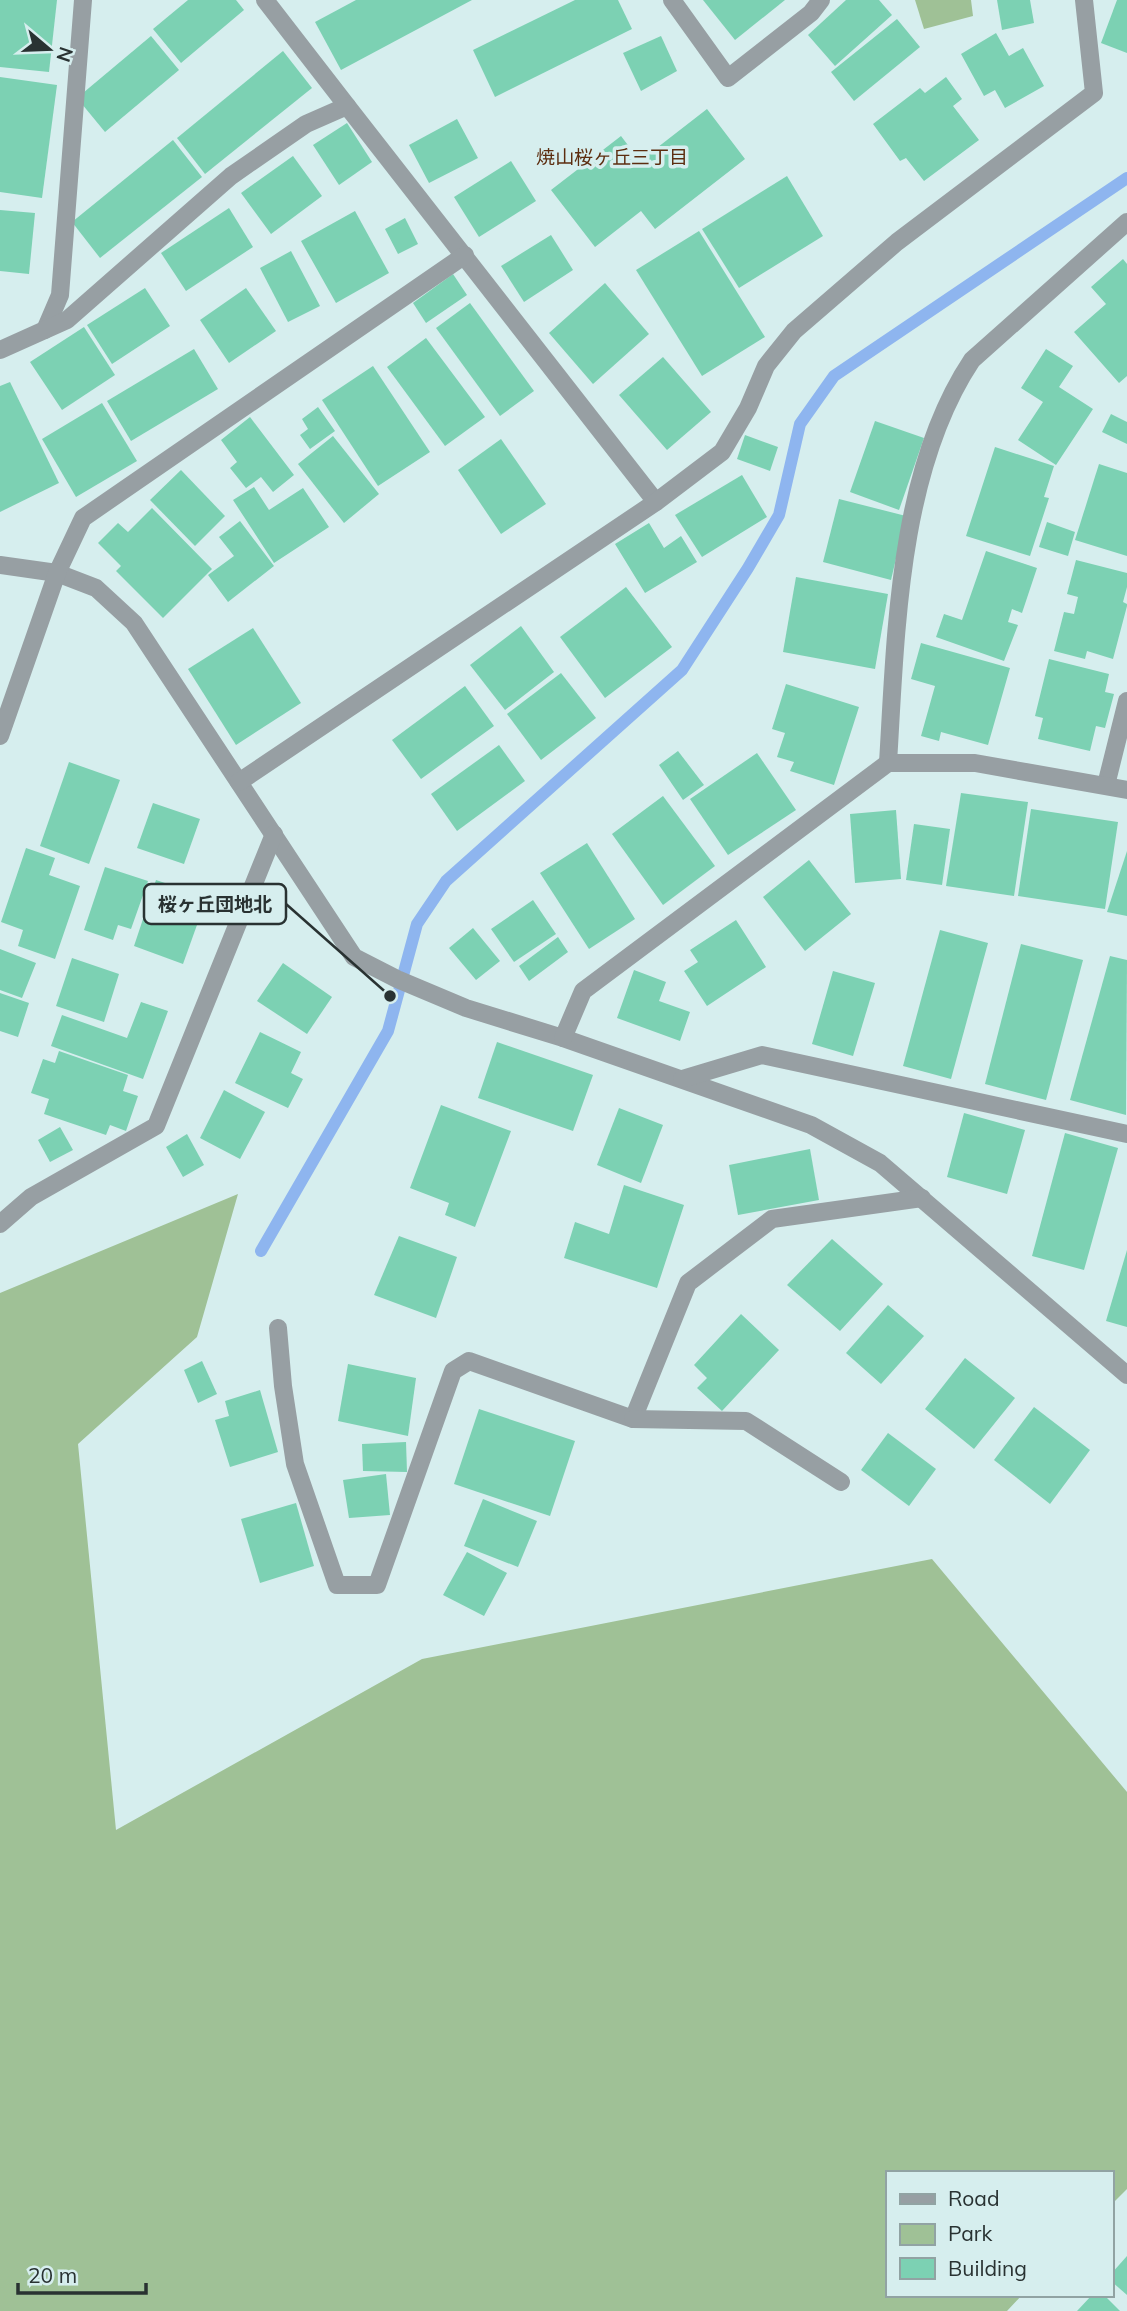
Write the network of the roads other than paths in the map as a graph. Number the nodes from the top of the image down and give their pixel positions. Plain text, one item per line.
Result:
1 (83, 0) edge
2 (265, 0) edge
3 (673, 0) edge
4 (821, 0) edge
5 (1084, 0) edge
6 (346, 106) junction
7 (1127, 222) edge
8 (465, 255) junction
9 (45, 330) junction
10 (0, 350) edge
11 (656, 502) junction
12 (0, 565) edge
13 (57, 573) junction
14 (1127, 701) edge
15 (0, 736) edge
16 (888, 763) junction
17 (239, 782) junction
18 (1106, 785) junction
19 (1127, 790) edge
20 (274, 834) junction
21 (563, 1038) junction
22 (682, 1079) junction
23 (1127, 1134) edge
24 (922, 1198) junction
25 (0, 1224) edge
26 (278, 1328) dead end
27 (1127, 1375) edge
28 (633, 1419) junction
29 (841, 1482) dead end

1 - 9 street
2 - 6 street
3 - 4 street
5 - 11 street
6 - 8 street
6 - 9 street
7 - 16 street
8 - 11 street
8 - 13 street
9 - 10 street
11 - 17 street
12 - 13 street
13 - 15 street
13 - 17 street
14 - 18 street
16 - 18 street
16 - 21 street
17 - 20 street
18 - 19 street
20 - 21 street
20 - 25 street
21 - 22 street
22 - 23 street
22 - 24 street
24 - 27 street
24 - 28 street
26 - 28 street
28 - 29 street

